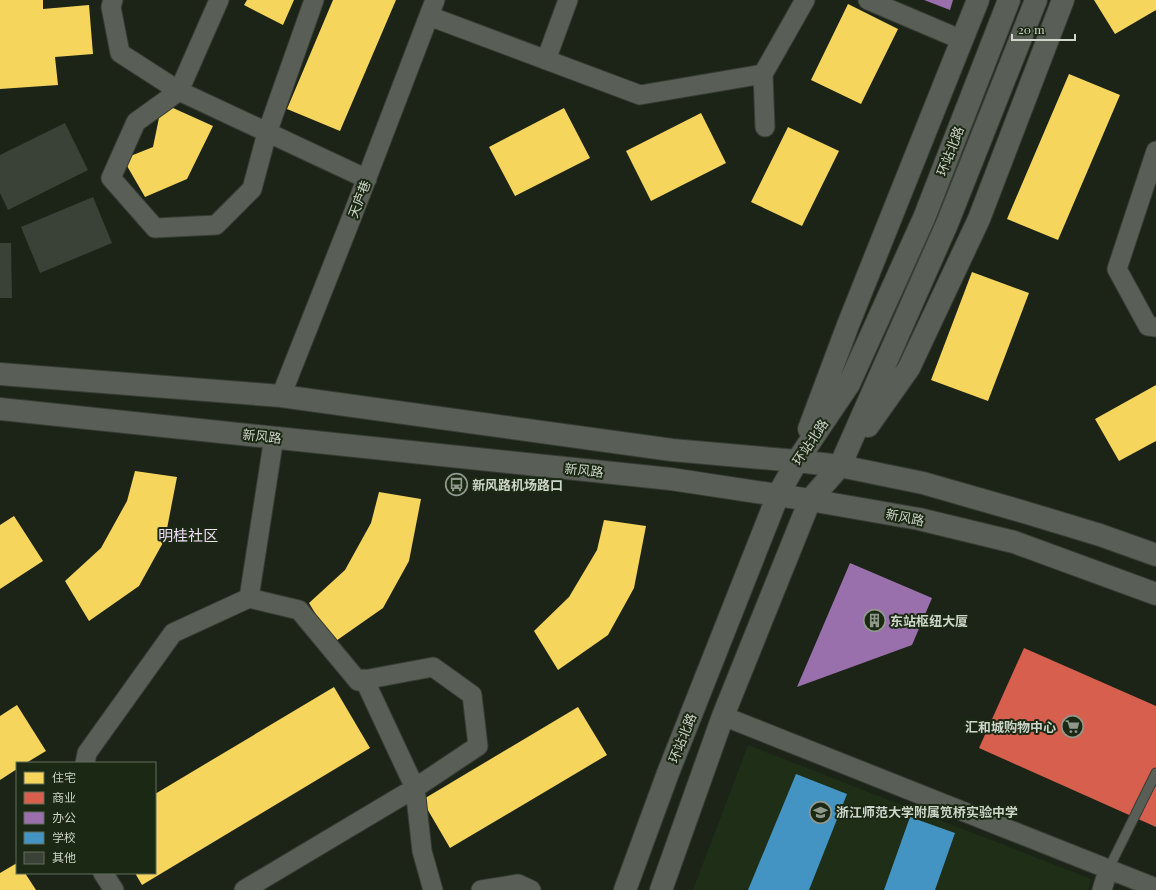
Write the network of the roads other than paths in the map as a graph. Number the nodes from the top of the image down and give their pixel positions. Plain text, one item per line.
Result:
1 (113, 0) edge
2 (219, 0) edge
3 (314, 0) edge
4 (568, 0) edge
5 (805, 0) edge
6 (868, 0) edge
7 (978, 0) edge
8 (1008, 0) edge
9 (1036, 0) edge
10 (1063, 0) edge
11 (432, 8) edge
12 (962, 40) junction
13 (546, 60) junction
14 (763, 74) junction
15 (179, 91) junction
16 (765, 127) dead end
17 (267, 133) junction
18 (1156, 151) edge
19 (367, 179) junction
20 (1156, 327) edge
21 (0, 374) edge
22 (281, 396) junction
23 (0, 408) edge
24 (274, 437) junction
25 (797, 461) junction
26 (840, 466) junction
27 (778, 495) junction
28 (810, 500) junction
29 (1156, 556) edge
30 (1156, 594) edge
31 (250, 598) junction
32 (364, 679) junction
33 (723, 716) junction
34 (85, 762) edge
35 (1156, 774) edge
36 (415, 788) junction
37 (1108, 870) junction
38 (105, 874) edge
39 (1156, 888) edge
40 (114, 890) edge
41 (244, 890) edge
42 (433, 890) edge
43 (481, 890) edge
44 (532, 890) edge
45 (625, 890) edge
46 (662, 890) edge
47 (1102, 890) edge

1 - 15 street
2 - 15 street
3 - 17 street
4 - 13 street
5 - 14 street
6 - 12 street
7 - 12 main road
8 - 25 main road, 环站北路
9 - 26 main road, 环站北路
10 - 26 main road
11 - 13 street
11 - 19 street, 天庐巷
12 - 25 main road
13 - 14 street
14 - 16 street
15 - 17 street
15 - 17 street
17 - 19 street
18 - 20 street
19 - 22 street, 天庐巷
21 - 22 main road
22 - 25 main road
23 - 24 main road, 新风路
24 - 27 main road, 新风路
24 - 31 street
25 - 26 main road
25 - 27 main road, 环站北路
26 - 28 main road, 环站北路
26 - 29 main road
27 - 28 main road, 新风路
27 - 45 main road, 环站北路
28 - 30 main road, 新风路
28 - 33 main road, 环站北路
31 - 32 street
31 - 34 street
32 - 36 street
32 - 36 street
33 - 37 street
33 - 46 main road, 环站北路
35 - 37 lane
36 - 41 street
36 - 42 street
37 - 39 street
37 - 47 street
38 - 40 street
43 - 44 street

